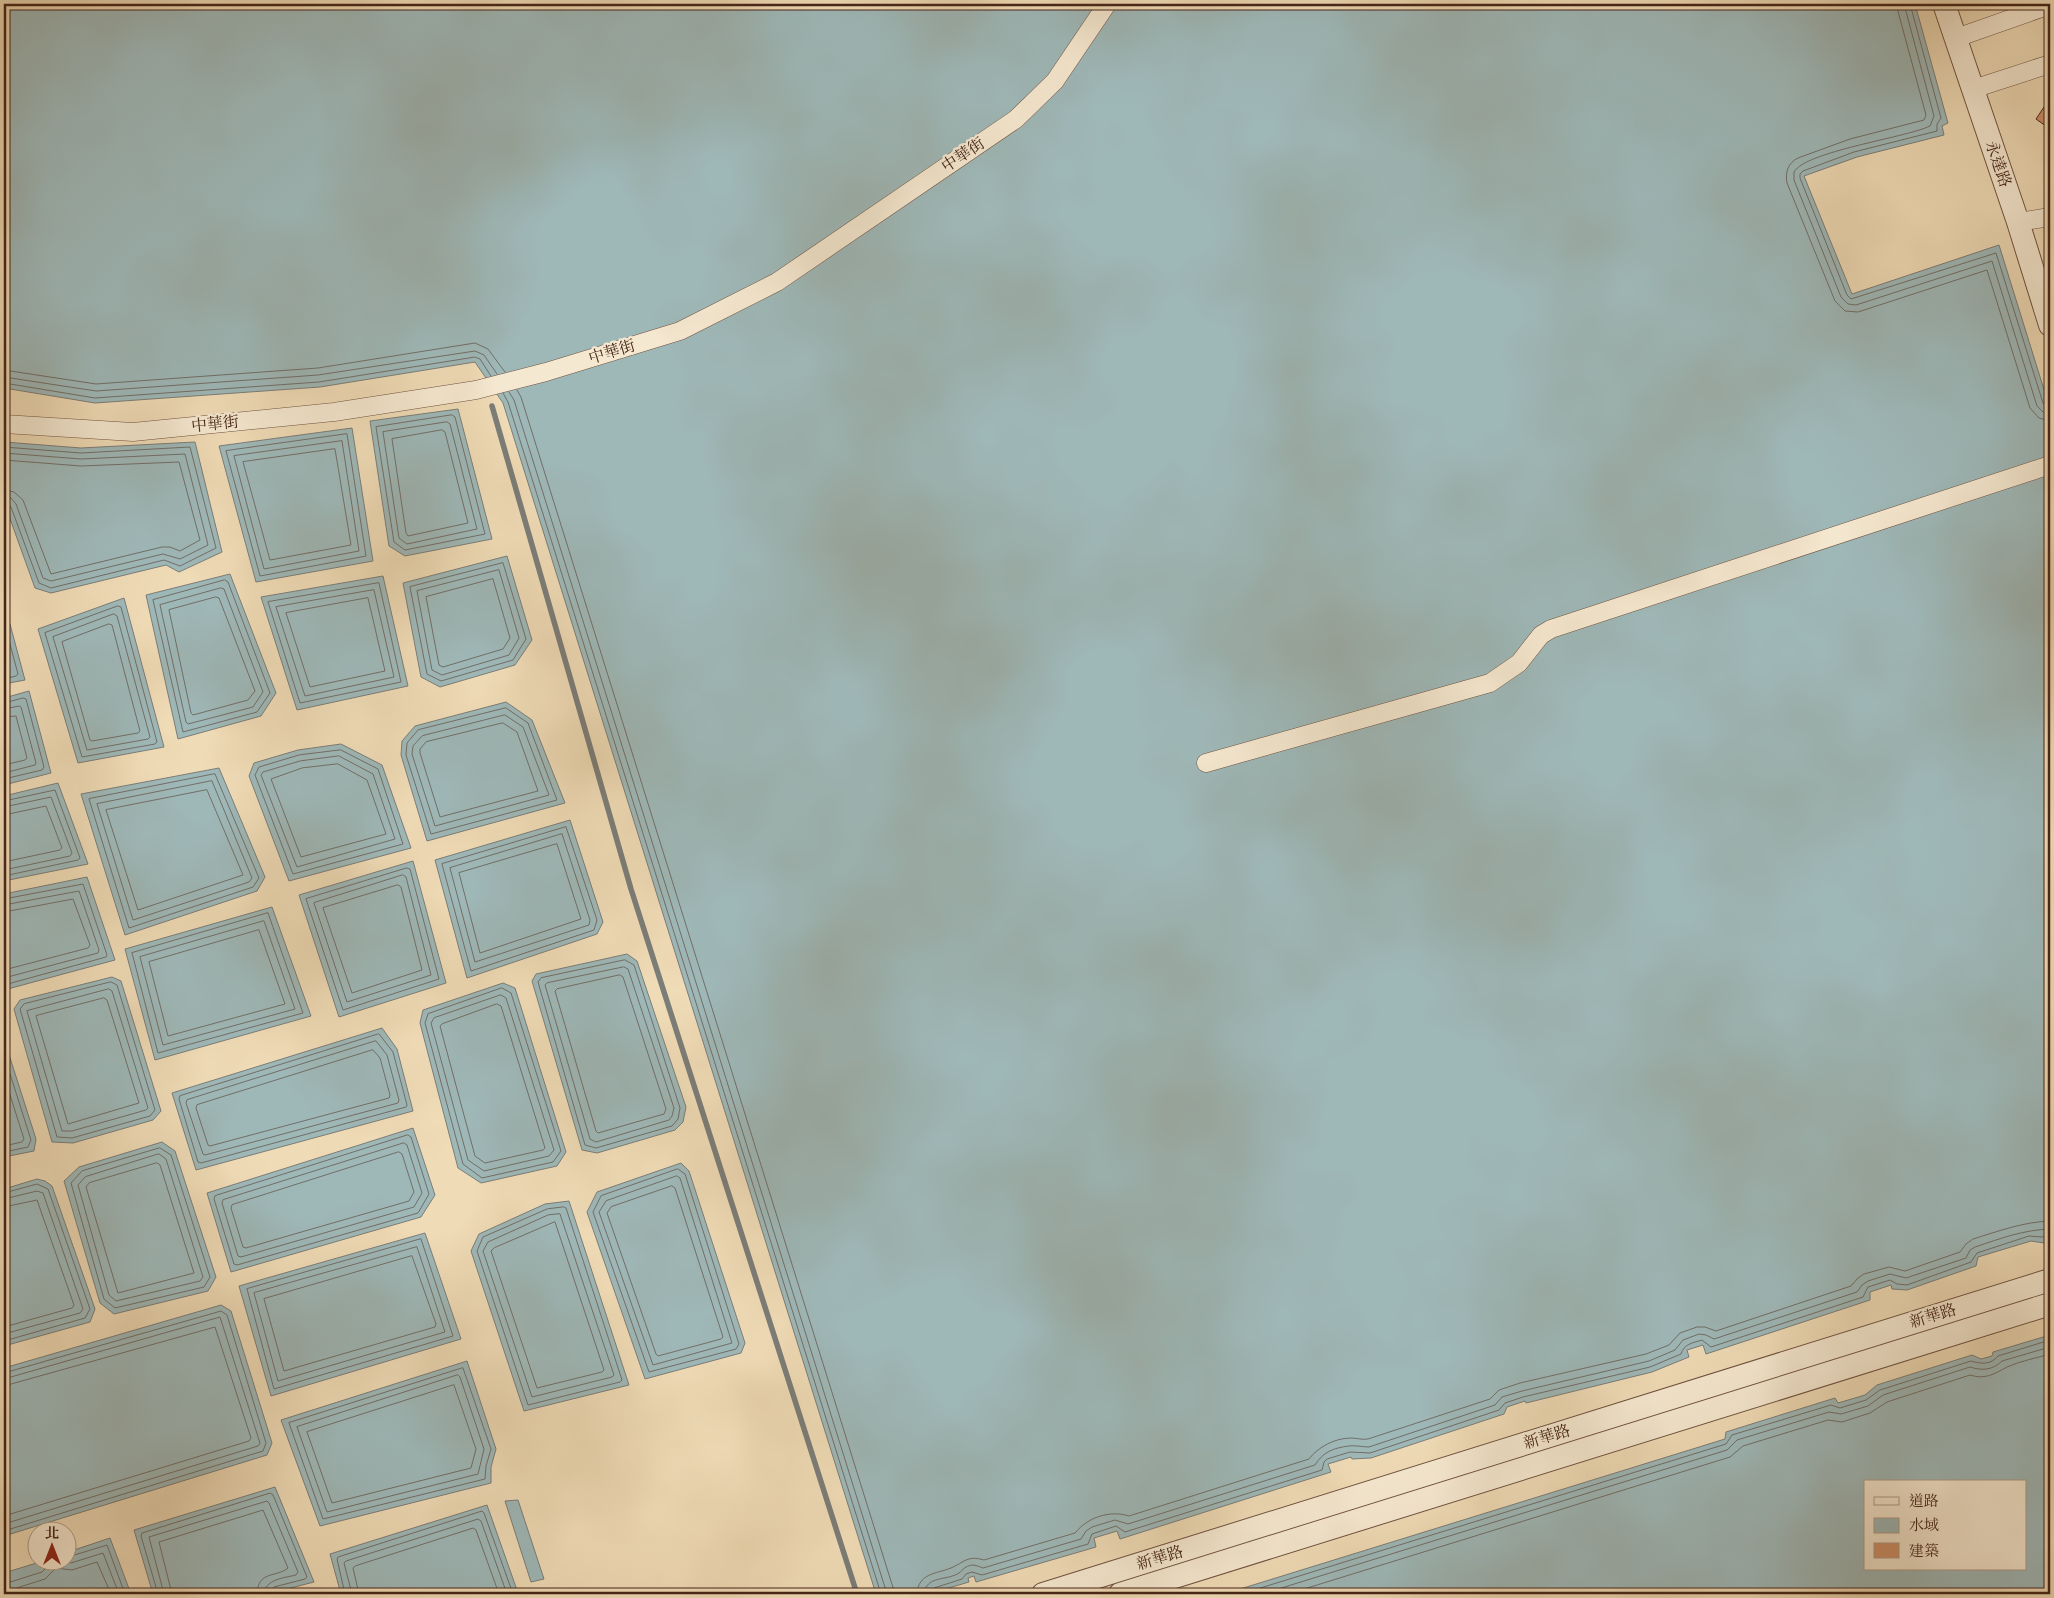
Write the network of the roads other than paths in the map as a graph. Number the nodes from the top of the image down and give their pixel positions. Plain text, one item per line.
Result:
1 (1106, 4) edge
2 (1944, 4) edge
3 (2050, 5) edge
4 (1956, 38) junction
5 (2050, 64) edge
6 (1973, 89) junction
7 (2050, 217) edge
8 (2018, 222) junction
9 (2050, 325) edge
10 (4, 424) edge
11 (2050, 466) edge
12 (1206, 763) dead end
13 (2050, 1280) edge
14 (2050, 1304) edge
15 (1043, 1594) edge
16 (1120, 1594) edge

1 - 10 street, 中華街
2 - 4 street, 永達路
3 - 4 street
4 - 6 street, 永達路
5 - 6 street
6 - 8 street, 永達路
7 - 8 street
8 - 9 street, 永達路
11 - 12 street
13 - 15 street, 新華路
14 - 16 street, 新華路

